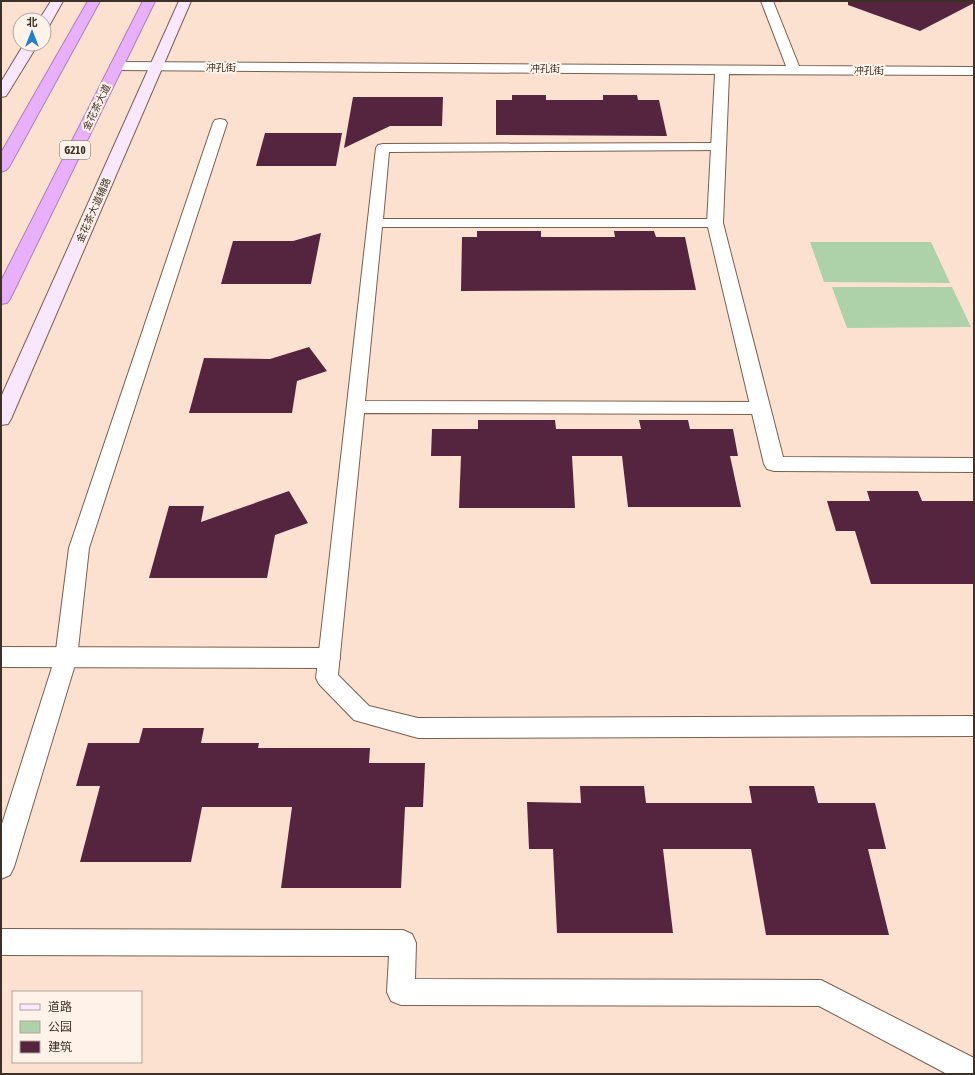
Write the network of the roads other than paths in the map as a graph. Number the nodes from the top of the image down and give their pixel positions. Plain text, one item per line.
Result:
1 (57, 1) edge
2 (94, 1) edge
3 (149, 1) edge
4 (185, 1) edge
5 (767, 1) edge
6 (50, 12) edge
7 (26, 52) edge
8 (117, 66) junction
9 (156, 66) junction
10 (722, 69) junction
11 (794, 70) junction
12 (974, 71) edge
13 (1, 93) edge
14 (220, 122) dead end
15 (718, 147) junction
16 (1, 167) edge
17 (375, 223) junction
18 (715, 223) junction
19 (1, 299) edge
20 (355, 407) junction
21 (760, 408) junction
22 (1, 419) edge
23 (974, 465) edge
24 (1, 657) edge
25 (66, 658) junction
26 (328, 658) junction
27 (974, 726) edge
28 (1, 867) edge
29 (1, 942) edge
30 (974, 1073) edge

1 - 6 street
2 - 16 highway
3 - 8 highway, 金花茶大道 / G210
4 - 9 street, 金花茶大道辅路
5 - 11 street
7 - 13 street
8 - 9 street, 冲孔街
8 - 19 highway, 金花茶大道 / G210
9 - 10 street, 冲孔街
9 - 22 street, 金花茶大道辅路
10 - 11 street, 冲孔街
10 - 15 street
11 - 12 street, 冲孔街
14 - 25 lane
15 - 17 lane
15 - 18 street
17 - 18 lane
17 - 20 lane
18 - 21 street
20 - 21 lane
20 - 26 lane
21 - 23 street
24 - 25 street
25 - 26 street
25 - 28 lane
26 - 27 lane
29 - 30 lane

